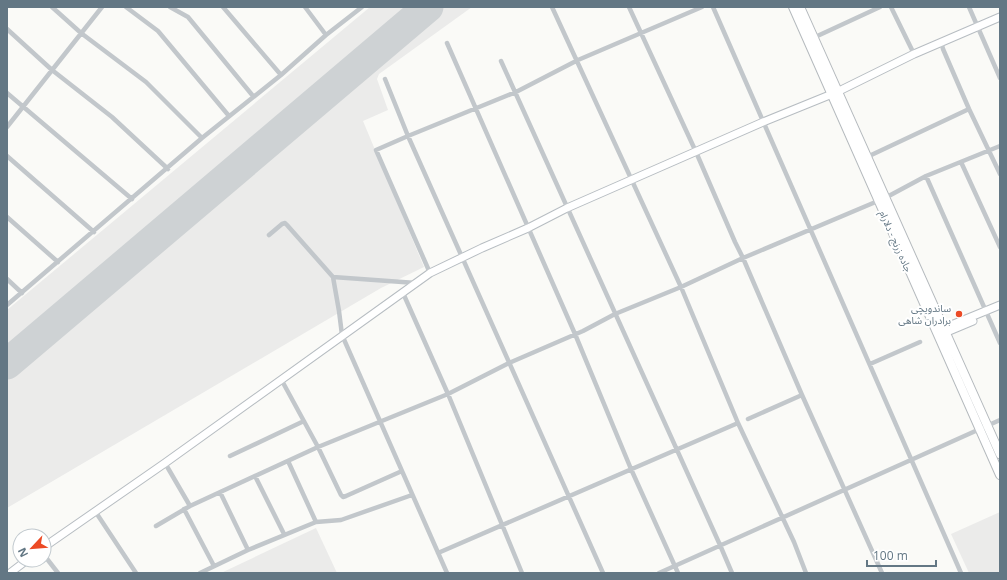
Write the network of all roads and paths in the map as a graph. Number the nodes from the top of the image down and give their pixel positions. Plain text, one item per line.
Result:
1 (102, 7) edge
2 (126, 7) edge
3 (170, 7) edge
4 (223, 7) edge
5 (305, 7) edge
6 (362, 7) edge
7 (552, 7) edge
8 (629, 7) edge
9 (702, 7) edge
10 (713, 7) edge
11 (793, 7) edge
12 (800, 7) edge
13 (880, 7) edge
14 (891, 7) edge
15 (969, 7) edge
16 (54, 8) edge
17 (1000, 17) edge
18 (977, 27) junction
19 (7, 29) edge
20 (81, 33) junction
21 (641, 34) junction
22 (326, 35) junction
23 (813, 38) junction
24 (941, 41) junction
25 (447, 43) dead end
26 (914, 54) junction
27 (500, 60) dead end
28 (578, 60) junction
29 (52, 70) junction
30 (280, 75) junction
31 (1000, 78) edge
32 (385, 79) dead end
33 (516, 92) junction
34 (7, 93) edge
35 (834, 93) junction
36 (253, 96) junction
37 (23, 106) junction
38 (475, 108) junction
39 (969, 109) junction
40 (229, 116) junction
41 (764, 122) junction
42 (7, 127) edge
43 (408, 136) junction
44 (202, 138) junction
45 (1000, 146) edge
46 (989, 150) junction
47 (696, 152) junction
48 (7, 156) edge
49 (867, 157) junction
50 (961, 162) junction
51 (168, 168) junction
52 (1000, 174) edge
53 (926, 176) junction
54 (632, 180) junction
55 (132, 199) junction
56 (882, 200) junction
57 (567, 208) junction
58 (7, 217) edge
59 (528, 228) junction
60 (810, 231) junction
61 (94, 232) junction
62 (269, 235) dead end
63 (1000, 247) edge
64 (462, 257) junction
65 (743, 258) junction
66 (58, 262) junction
67 (430, 273) junction
68 (333, 277) junction
69 (7, 279) edge
70 (417, 283) junction
71 (681, 287) junction
72 (22, 293) junction
73 (403, 293) junction
74 (7, 305) edge
75 (1000, 305) edge
76 (1000, 309) edge
77 (987, 313) junction
78 (615, 314) junction
79 (941, 332) junction
80 (575, 334) junction
81 (342, 335) junction
82 (920, 342) dead end
83 (1000, 343) edge
84 (509, 363) junction
85 (870, 364) junction
86 (281, 379) junction
87 (448, 394) junction
88 (802, 395) junction
89 (748, 419) dead end
90 (1000, 420) edge
91 (304, 421) junction
92 (380, 421) junction
93 (738, 422) junction
94 (984, 428) junction
95 (318, 447) junction
96 (676, 449) junction
97 (1000, 454) edge
98 (230, 456) dead end
99 (912, 459) junction
100 (288, 461) junction
101 (165, 463) junction
102 (632, 469) junction
103 (402, 471) junction
104 (1000, 475) edge
105 (255, 476) junction
106 (844, 489) junction
107 (220, 492) junction
108 (412, 496) junction
109 (568, 496) junction
110 (190, 506) junction
111 (184, 509) junction
112 (95, 511) junction
113 (782, 518) junction
114 (316, 522) junction
115 (503, 525) junction
116 (156, 526) dead end
117 (284, 534) junction
118 (52, 541) edge
119 (720, 545) junction
120 (248, 550) junction
121 (438, 553) junction
122 (214, 566) junction
123 (674, 566) junction
124 (136, 573) edge
125 (200, 573) edge
126 (447, 573) edge
127 (522, 573) edge
128 (603, 573) edge
129 (659, 573) edge
130 (678, 573) edge
131 (732, 573) edge
132 (806, 573) edge
133 (882, 573) edge
134 (961, 573) edge

1 - 20 street
2 - 40 street
3 - 36 street
4 - 30 street
5 - 22 street
6 - 22 street
7 - 28 street
8 - 21 street
9 - 21 street
10 - 41 street
11 - 35 highway, جاده زرنج - دلارام
12 - 23 highway, جاده زرنج - دلارام
13 - 23 street
14 - 26 street
15 - 18 street
16 - 20 street
17 - 18 street
18 - 24 street
18 - 31 street
19 - 29 street
20 - 29 street
20 - 44 street
21 - 28 street
21 - 47 street
22 - 30 street
23 - 35 highway, جاده زرنج - دلارام
24 - 26 street
24 - 39 street
25 - 38 street
26 - 35 street
27 - 33 street
28 - 33 street
28 - 54 street
29 - 37 street
29 - 51 street
30 - 36 street
32 - 43 street
33 - 38 street
33 - 57 street
34 - 37 street
35 - 41 street
35 - 49 highway, جاده زرنج - دلارام
35 - 56 highway, جاده زرنج - دلارام
36 - 40 street
37 - 42 street
37 - 55 street
38 - 43 street
38 - 59 street
39 - 46 street
39 - 49 street
40 - 44 street
41 - 47 street
41 - 60 street
43 - 64 street
43 - 67 street
44 - 51 street
45 - 46 street
46 - 50 street
46 - 52 street
47 - 54 street
47 - 65 street
48 - 61 street
49 - 56 highway, جاده زرنج - دلارام
50 - 53 street
50 - 63 street
51 - 55 street
53 - 56 street
53 - 77 street
54 - 57 street
54 - 71 street
55 - 61 street
56 - 60 street
56 - 79 highway, جاده زرنج - دلارام
57 - 59 street
57 - 78 street
58 - 66 street
59 - 64 street
59 - 80 street
60 - 65 street
60 - 85 street
61 - 66 street
62 - 68 street
64 - 67 street
64 - 84 street
65 - 71 street
65 - 88 street
66 - 72 street
67 - 70 street
68 - 70 street
68 - 81 street
69 - 72 street
70 - 73 street
71 - 78 street
71 - 93 street
72 - 74 street
73 - 81 street
73 - 87 street
75 - 77 street
76 - 77 street
77 - 79 street
77 - 83 street
78 - 80 street
78 - 96 street
79 - 94 highway, جاده زرنج - دلارام
80 - 84 street
80 - 102 street
81 - 86 street
81 - 92 street
82 - 85 street
84 - 87 street
84 - 109 street
85 - 99 street
86 - 91 street
86 - 101 street
87 - 92 street
87 - 115 street
88 - 89 street
88 - 106 street
90 - 94 street
91 - 95 street
91 - 98 street
92 - 95 street
92 - 103 street
93 - 96 street
93 - 113 street
94 - 97 highway, جاده زرنج - دلارام
94 - 99 street
94 - 104 highway, جاده زرنج - دلارام
95 - 100 street
95 - 103 street
96 - 102 street
96 - 119 street
99 - 106 street
99 - 134 street
100 - 105 street
100 - 114 street
101 - 110 street
101 - 112 street
102 - 109 street
102 - 123 street
103 - 108 street
105 - 107 street
105 - 117 street
106 - 113 street
106 - 133 street
107 - 110 street
107 - 120 street
108 - 114 street
108 - 121 street
109 - 115 street
109 - 128 street
110 - 111 street
111 - 116 street
111 - 122 street
112 - 118 street
112 - 124 street
113 - 119 street
113 - 132 street
114 - 117 street
115 - 121 street
115 - 127 street
117 - 120 street
119 - 123 street
119 - 131 street
120 - 122 street
121 - 126 street
122 - 125 street
123 - 129 street
123 - 130 street

